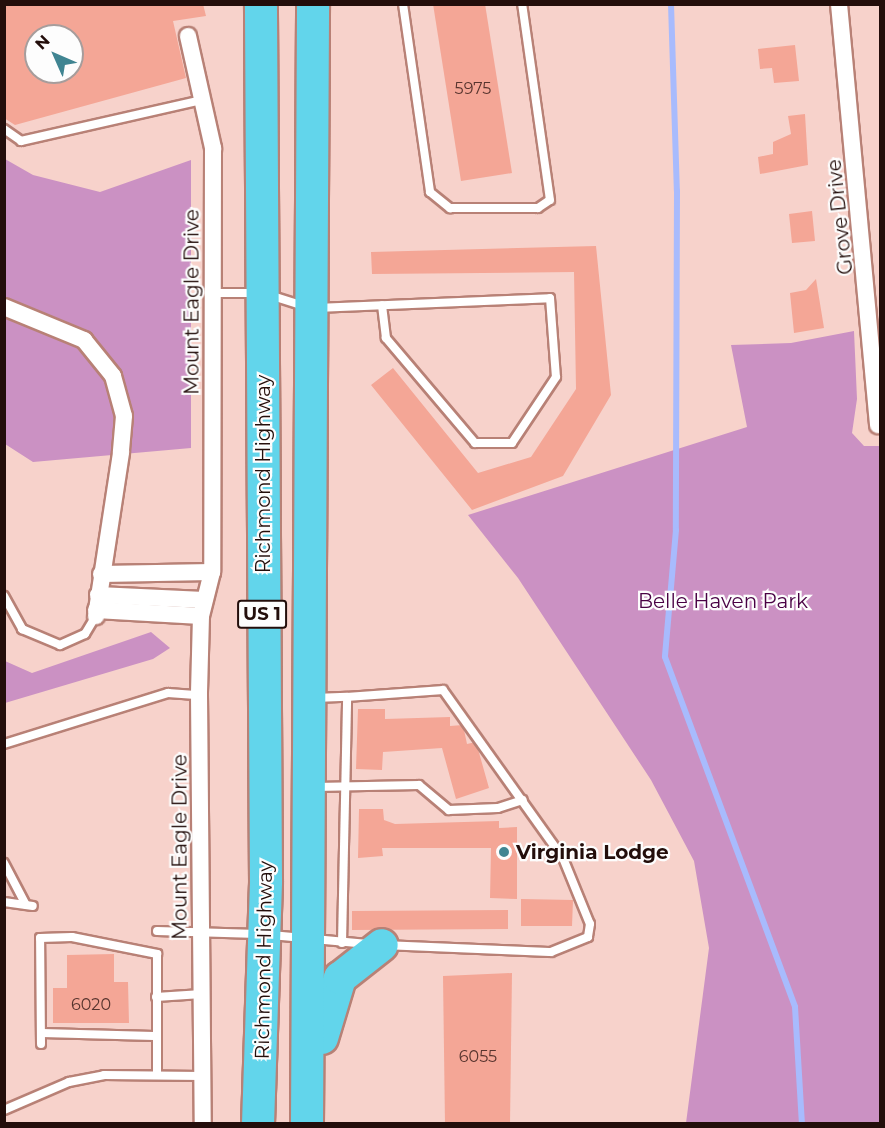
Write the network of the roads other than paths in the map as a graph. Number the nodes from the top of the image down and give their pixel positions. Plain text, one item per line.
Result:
1 (261, 4) edge
2 (313, 4) edge
3 (403, 4) edge
4 (522, 4) edge
5 (839, 4) edge
6 (188, 36) dead end
7 (202, 100) junction
8 (4, 129) edge
9 (214, 293) junction
10 (263, 293) junction
11 (382, 305) junction
12 (4, 307) edge
13 (312, 308) junction
14 (878, 424) dead end
15 (213, 572) junction
16 (101, 574) junction
17 (4, 596) edge
18 (97, 607) junction
19 (202, 608) junction
20 (199, 695) junction
21 (347, 697) junction
22 (310, 699) junction
23 (4, 744) edge
24 (347, 786) junction
25 (310, 788) junction
26 (523, 800) junction
27 (4, 863) edge
28 (4, 902) edge
29 (157, 931) dead end
30 (265, 934) junction
31 (202, 937) junction
32 (310, 942) junction
33 (342, 943) junction
34 (382, 945) junction
35 (202, 994) junction
36 (156, 997) junction
37 (42, 1033) junction
38 (154, 1036) junction
39 (41, 1044) dead end
40 (157, 1075) junction
41 (202, 1076) junction
42 (311, 1076) junction
43 (4, 1110) edge
44 (203, 1124) edge
45 (258, 1124) edge
46 (307, 1124) edge

1 - 10 highway, Richmond Highway / US 1
2 - 13 highway, US 1
3 - 4 lane
5 - 14 street, Grove Drive
6 - 7 street, Mount Eagle Drive
7 - 8 lane
7 - 9 street, Mount Eagle Drive
9 - 10 lane
9 - 15 street, Mount Eagle Drive
10 - 13 lane
10 - 30 highway, Richmond Highway / US 1
11 - 11 lane
11 - 13 lane
12 - 16 street
13 - 22 highway, US 1
15 - 16 street
15 - 19 street, Mount Eagle Drive
16 - 18 street
17 - 18 lane
18 - 19 street
19 - 20 street, Mount Eagle Drive
20 - 23 lane
20 - 31 street, Mount Eagle Drive
21 - 22 lane
21 - 24 lane
21 - 26 lane
22 - 25 highway, US 1
24 - 25 lane
24 - 26 lane
24 - 33 lane
25 - 32 highway, US 1
26 - 34 lane
27 - 28 lane
29 - 31 lane
30 - 31 lane
30 - 32 lane
30 - 45 highway, Richmond Highway / US 1
31 - 35 street, Mount Eagle Drive
32 - 33 lane
32 - 42 highway, US 1
33 - 34 lane
34 - 42 highway
35 - 36 lane
35 - 41 street, Mount Eagle Drive
36 - 37 lane
36 - 38 lane
37 - 38 lane
37 - 39 lane
38 - 40 lane
40 - 41 lane
40 - 43 lane
41 - 44 street, Mount Eagle Drive
42 - 46 highway, US 1

